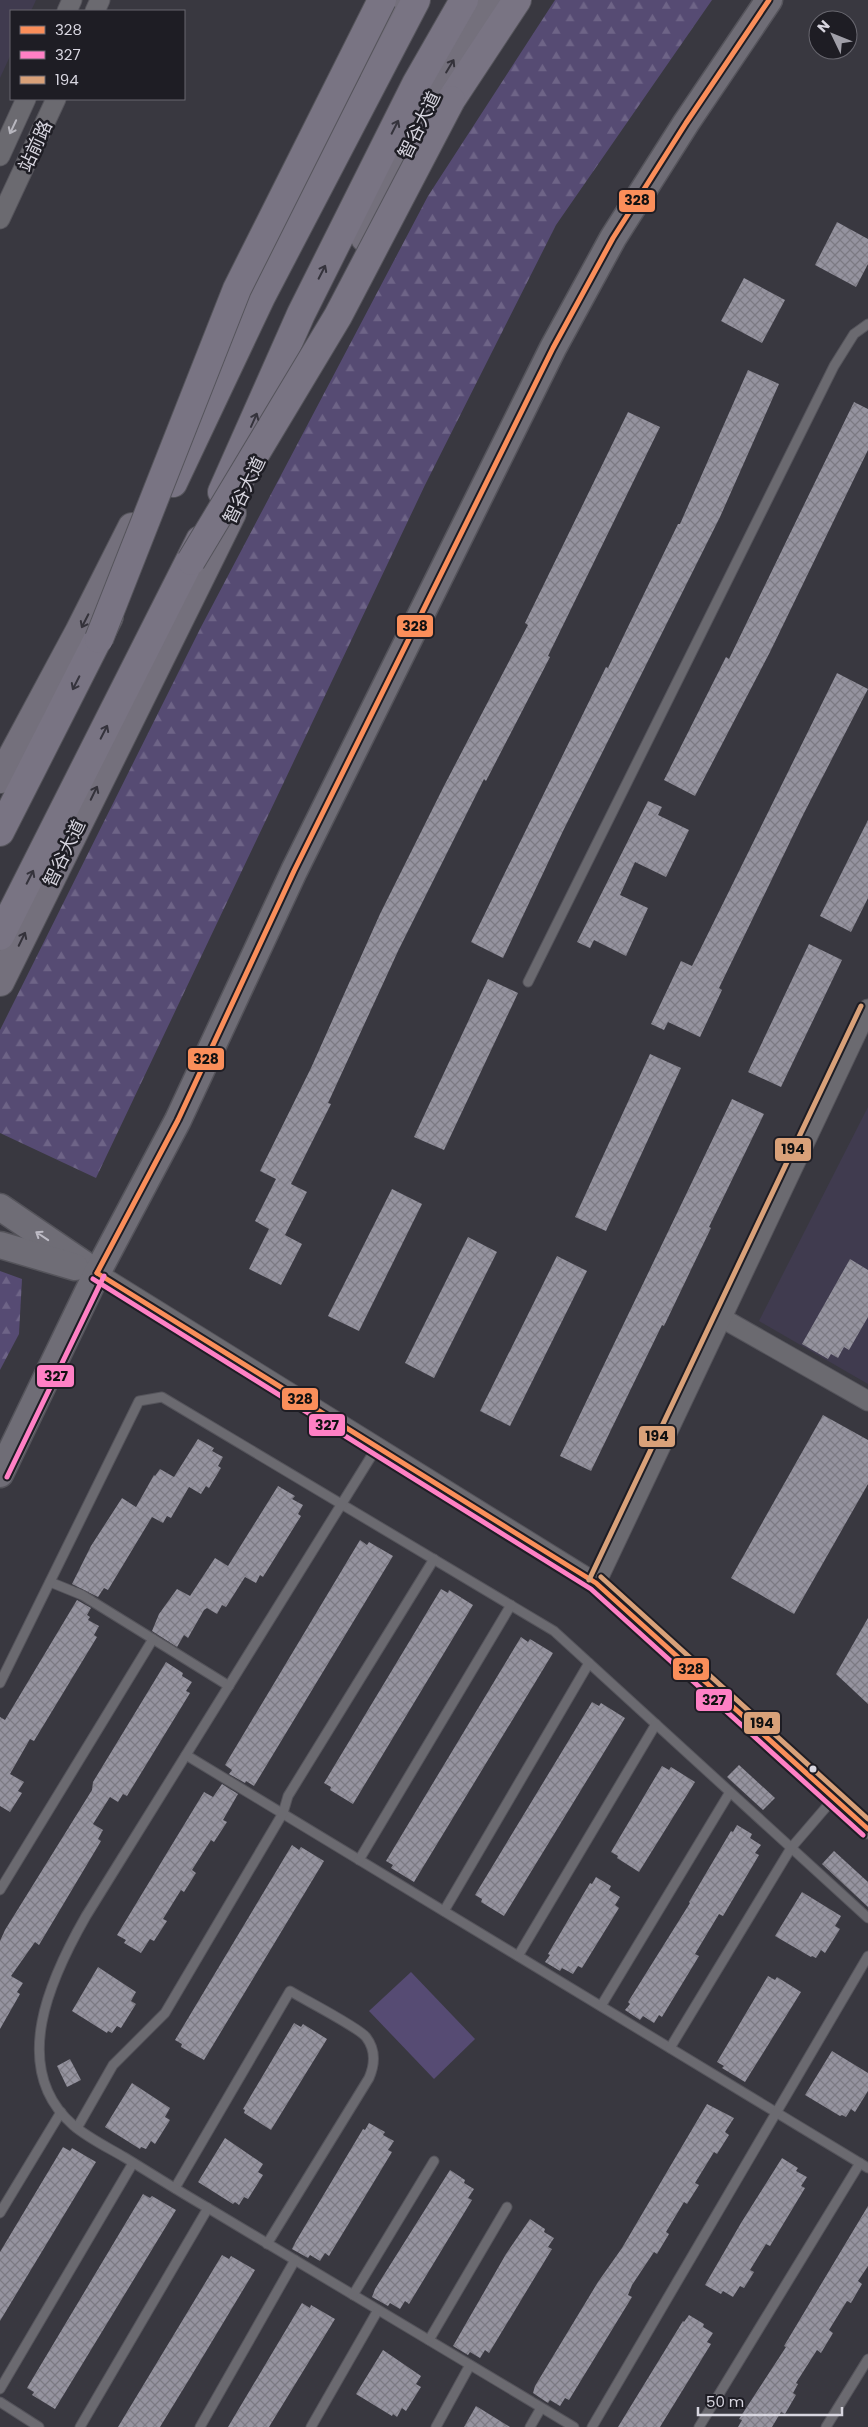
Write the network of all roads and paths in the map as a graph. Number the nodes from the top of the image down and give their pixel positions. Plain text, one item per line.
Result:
1 (382, 0) edge
2 (400, 0) edge
3 (416, 0) edge
4 (464, 0) edge
5 (491, 0) edge
6 (511, 0) edge
7 (517, 0) edge
8 (769, 0) edge
9 (26, 100) edge
10 (56, 100) edge
11 (451, 100) junction
12 (0, 156) edge
13 (0, 219) edge
14 (868, 324) edge
15 (191, 561) junction
16 (99, 639) junction
17 (0, 779) edge
18 (0, 832) edge
19 (0, 936) edge
20 (0, 982) edge
21 (528, 982) dead end
22 (868, 1009) edge
23 (0, 1207) edge
24 (0, 1245) edge
25 (97, 1273) junction
26 (722, 1318) junction
27 (868, 1401) edge
28 (377, 1447) junction
29 (0, 1474) edge
30 (341, 1504) junction
31 (434, 1559) junction
32 (50, 1582) junction
33 (596, 1583) junction
34 (511, 1605) junction
35 (153, 1639) junction
36 (589, 1663) junction
37 (0, 1682) edge
38 (229, 1686) junction
39 (656, 1724) junction
40 (186, 1755) junction
41 (730, 1792) junction
42 (834, 1798) junction
43 (283, 1813) junction
44 (868, 1829) edge
45 (791, 1848) junction
46 (359, 1860) junction
47 (0, 1890) edge
48 (444, 1911) junction
49 (868, 1918) edge
50 (518, 1956) junction
51 (868, 1956) edge
52 (601, 2006) junction
53 (670, 2048) junction
54 (61, 2112) junction
55 (776, 2112) junction
56 (77, 2128) junction
57 (434, 2161) dead end
58 (133, 2163) junction
59 (864, 2165) edge
60 (175, 2188) junction
61 (507, 2207) dead end
62 (208, 2208) junction
63 (0, 2214) edge
64 (267, 2244) junction
65 (295, 2260) junction
66 (353, 2295) junction
67 (378, 2310) junction
68 (429, 2340) junction
69 (868, 2359) edge
70 (470, 2365) junction
71 (0, 2389) edge
72 (0, 2402) edge
73 (541, 2408) junction
74 (38, 2427) edge
75 (80, 2427) edge
76 (200, 2427) edge
77 (311, 2427) edge
78 (436, 2427) edge
79 (530, 2427) edge
80 (574, 2427) edge
81 (592, 2427) edge
82 (699, 2427) edge
83 (826, 2427) edge

1 - 16 highway, bridge
2 -> 17 main road
3 - 16 highway, bridge
15 -> 4 highway, 智谷大道, bridge
20 -> 5 main road, 智谷大道
6 - 11 highway
7 - 11 highway
8 - 25 street
9 -> 12 street, 站前路
10 - 13 street, 站前路
11 - 15 highway, bridge
14 - 21 lane
19 -> 15 highway, 智谷大道
16 -> 18 highway
22 - 26 street
25 -> 23 street
24 - 25 street
25 - 28 street
25 - 29 street
26 - 27 street
26 - 33 street
28 - 30 lane
28 - 33 street
30 - 31 lane
30 - 32 lane
30 - 38 lane
31 - 34 lane
31 - 43 lane
32 - 35 lane
32 - 37 lane
33 - 42 street
34 - 36 lane
34 - 46 lane
35 - 38 lane
35 - 47 lane
36 - 39 lane
36 - 48 lane
38 - 40 lane
39 - 41 lane
39 - 50 lane
40 - 43 lane
40 - 54 lane
41 - 45 lane
41 - 52 lane
42 - 44 street
42 - 45 lane
43 - 46 lane
43 - 56 lane
45 - 49 lane
45 - 53 lane
46 - 48 lane
48 - 50 lane
50 - 52 lane
51 - 55 lane
52 - 53 lane
53 - 55 lane
54 - 56 lane
54 - 63 lane
55 - 59 lane
55 - 81 lane
56 - 58 lane
57 - 66 lane
58 - 60 lane
58 - 71 lane
59 - 82 lane
60 - 62 lane
60 - 64 lane
61 - 68 lane
62 - 64 lane
62 - 75 lane
64 - 65 lane
65 - 66 lane
65 - 76 lane
66 - 67 lane
67 - 68 lane
67 - 77 lane
68 - 70 lane
69 - 83 lane
70 - 73 lane
70 - 78 lane
72 - 74 lane
73 - 79 lane
73 - 80 lane

